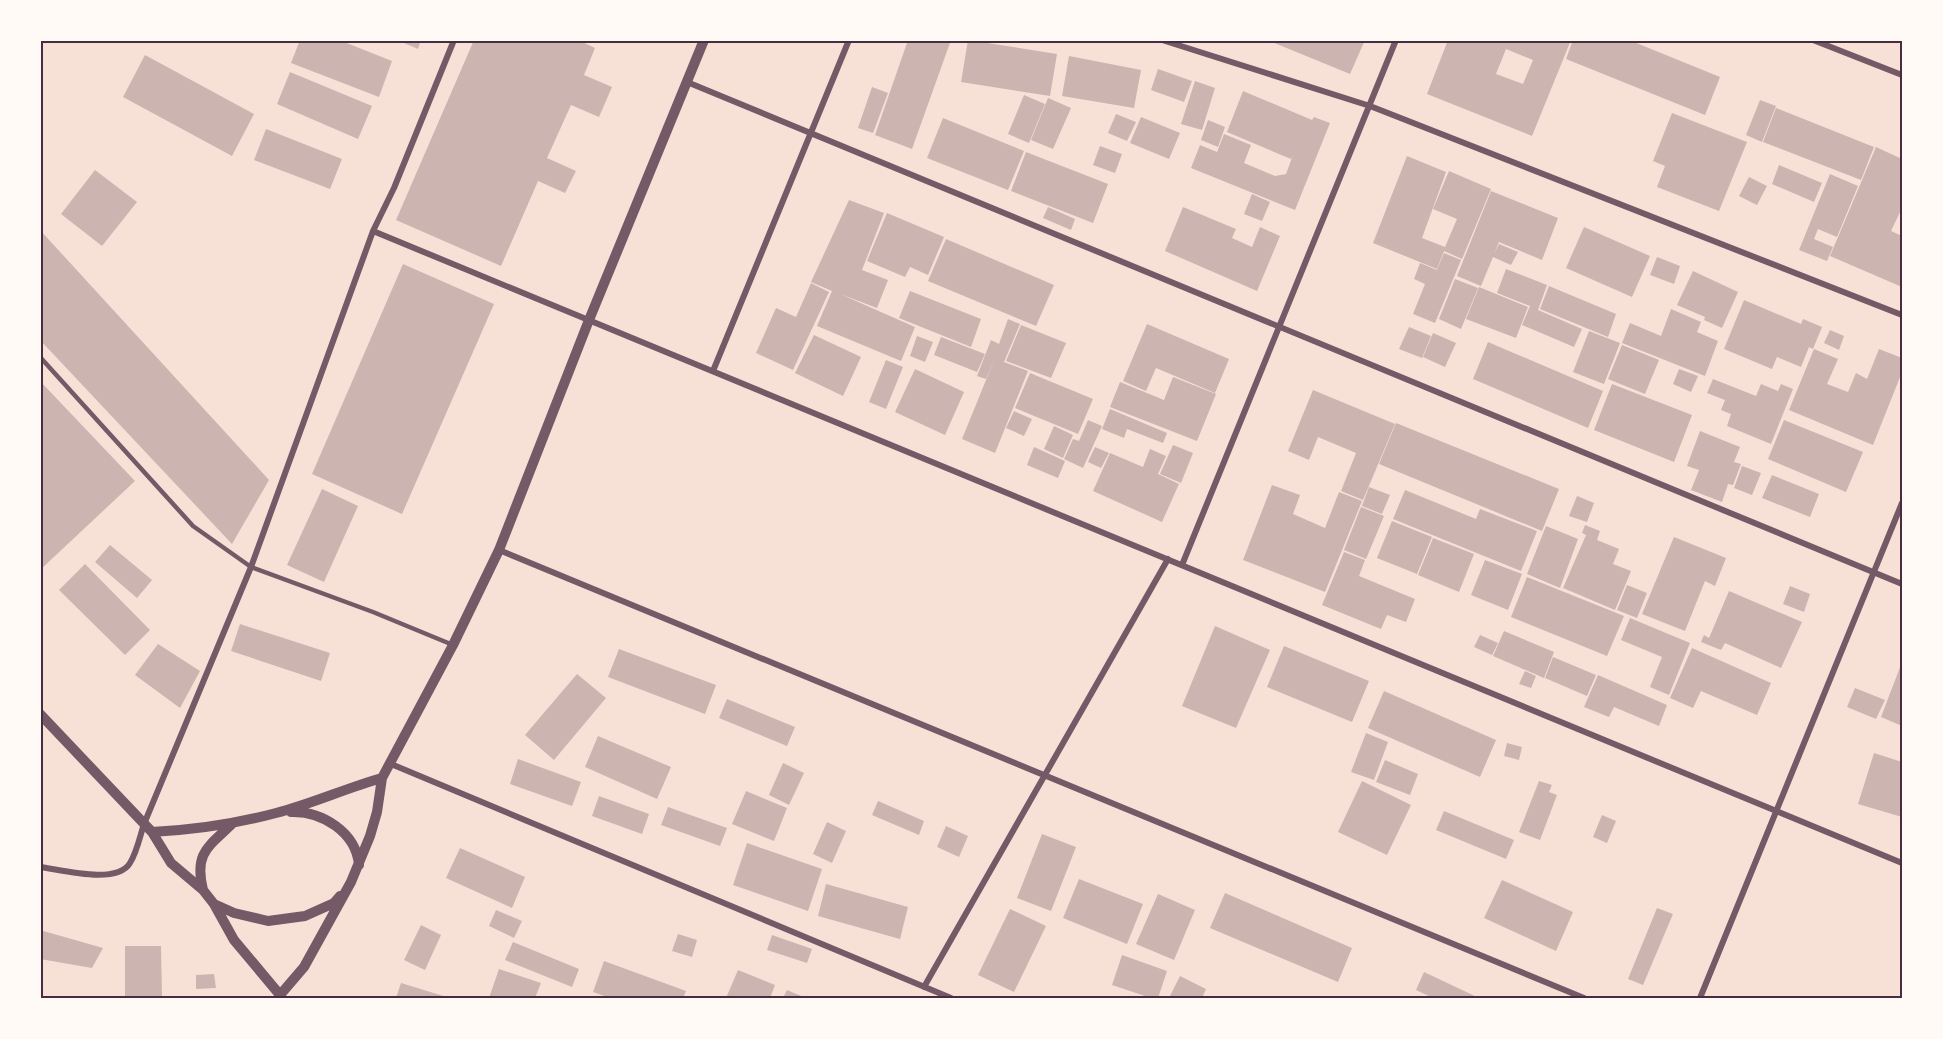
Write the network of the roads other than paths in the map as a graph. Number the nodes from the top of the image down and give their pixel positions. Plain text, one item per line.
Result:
1 (454, 40) edge
2 (704, 40) edge
3 (849, 40) edge
4 (1162, 40) edge
5 (1396, 40) edge
6 (1813, 40) edge
7 (1902, 75) edge
8 (687, 82) junction
9 (1370, 106) junction
10 (811, 134) junction
11 (373, 231) junction
12 (1902, 315) edge
13 (589, 320) junction
14 (1279, 327) junction
15 (40, 357) edge
16 (713, 371) junction
17 (1902, 503) edge
18 (499, 550) junction
19 (1168, 559) junction
20 (1182, 565) junction
21 (251, 567) junction
22 (1874, 573) junction
23 (1902, 584) edge
24 (453, 645) junction
25 (40, 714) edge
26 (391, 764) junction
27 (1044, 776) junction
28 (382, 778) junction
29 (1777, 811) junction
30 (279, 813) junction
31 (232, 824) junction
32 (148, 828) junction
33 (1902, 863) edge
34 (359, 866) junction
35 (40, 867) edge
36 (351, 882) junction
37 (203, 890) junction
38 (214, 904) junction
39 (924, 987) junction
40 (280, 997) edge
41 (951, 999) edge
42 (1584, 999) edge
43 (1700, 999) edge

1 - 11 street
2 - 8 street
3 - 10 street
4 - 9 street
5 - 9 street
6 - 7 street
8 - 10 street
8 - 13 street
9 - 12 street
9 - 14 street
10 - 14 street
10 - 16 street
11 - 13 street
11 - 21 street
13 - 16 street
13 - 18 street
14 - 20 street
14 - 22 street
15 - 21 lane
16 - 19 street
17 - 22 street
18 - 24 street
18 - 27 street
19 - 20 street
19 - 27 street
20 - 29 street
21 - 24 lane
21 - 32 street
22 - 23 street
22 - 29 street
24 - 26 street
25 - 32 street
26 - 28 street
26 - 39 street
27 - 39 street
27 - 42 street
28 - 30 street
28 - 34 street
29 - 33 street
29 - 43 street
30 - 31 street
30 - 34 street
31 - 32 street
31 - 37 street
32 - 35 street
32 - 37 street
34 - 36 street
36 - 38 street
36 - 40 street
37 - 38 street
38 - 40 street
39 - 41 street

